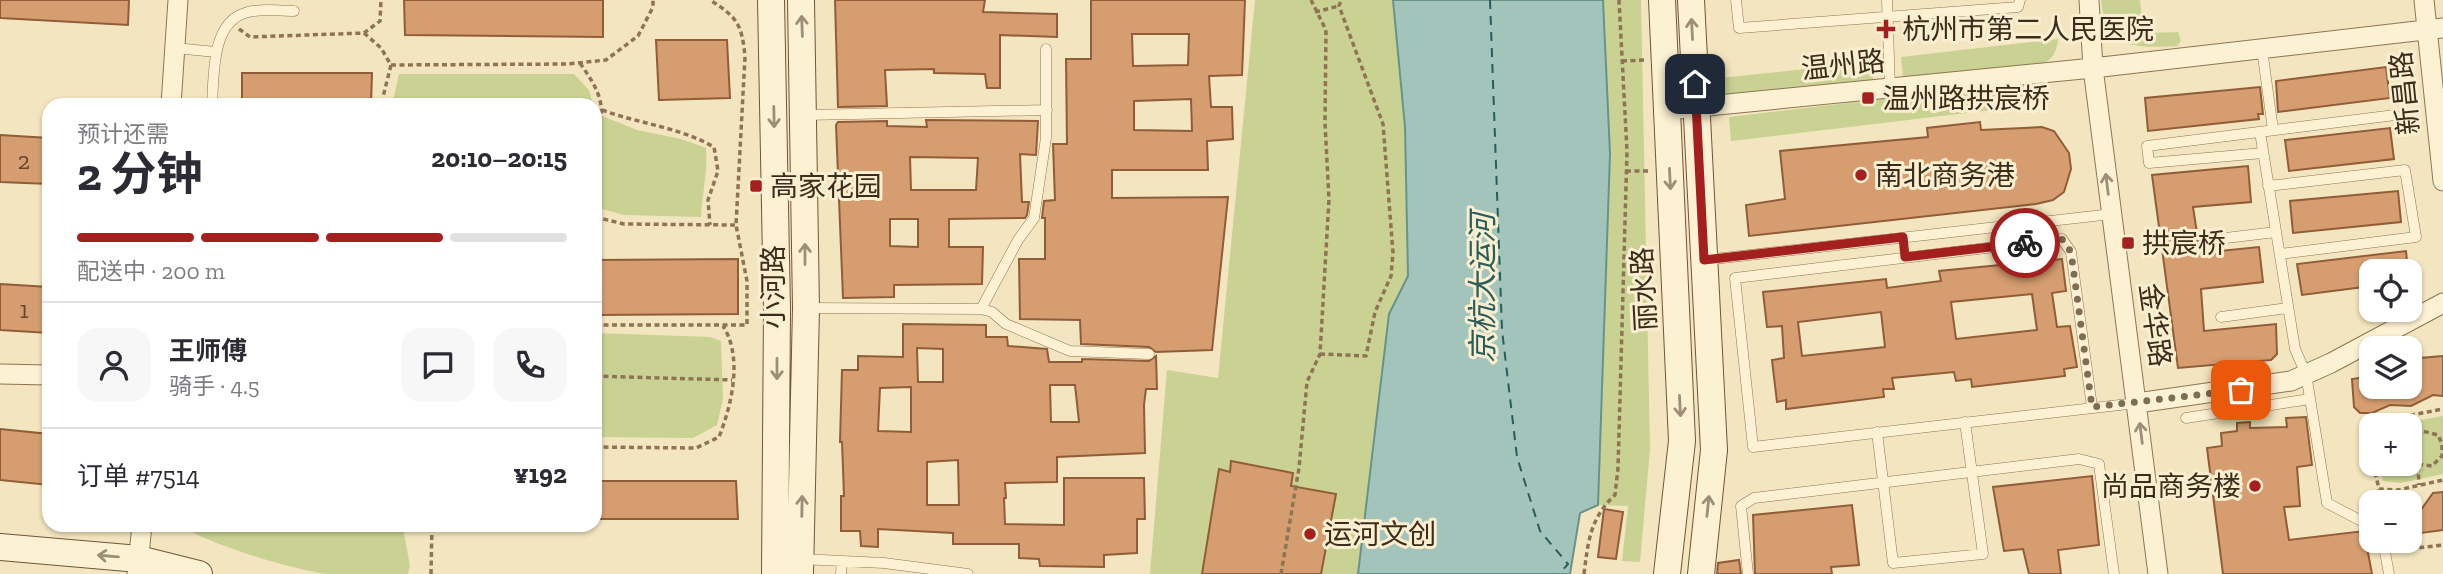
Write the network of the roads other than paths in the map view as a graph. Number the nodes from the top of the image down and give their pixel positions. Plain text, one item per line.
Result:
1 (178, 0) edge
2 (771, 0) edge
3 (801, 0) edge
4 (1662, 0) edge
5 (1691, 0) edge
6 (1736, 0) edge
7 (1887, 0) edge
8 (2020, 0) edge
9 (2089, 0) edge
10 (2424, 0) edge
11 (294, 11) dead end
12 (1888, 17) junction
13 (2435, 29) edge
14 (175, 48) junction
15 (1046, 49) dead end
16 (2262, 49) junction
17 (216, 52) junction
18 (2093, 68) junction
19 (1890, 88) junction
20 (171, 98) edge
21 (213, 98) edge
22 (1697, 107) junction
23 (1047, 110) junction
24 (1667, 110) junction
25 (804, 115) junction
26 (2395, 115) dead end
27 (2273, 130) junction
28 (2260, 132) junction
29 (2263, 153) junction
30 (2443, 181) edge
31 (2269, 186) junction
32 (2112, 214) junction
33 (2276, 232) junction
34 (1903, 237) junction
35 (2209, 240) dead end
36 (2280, 254) junction
37 (1905, 257) junction
38 (1704, 260) junction
39 (2443, 303) edge
40 (806, 308) junction
41 (981, 309) junction
42 (2288, 309) junction
43 (2221, 317) dead end
44 (1149, 354) dead end
45 (0, 374) edge
46 (2306, 374) junction
47 (42, 375) edge
48 (2310, 399) junction
49 (2137, 403) junction
50 (2092, 407) junction
51 (2186, 418) dead end
52 (1965, 422) junction
53 (1877, 432) junction
54 (1973, 472) junction
55 (1882, 483) junction
56 (2359, 520) edge
57 (141, 532) edge
58 (0, 547) edge
59 (2385, 553) edge
60 (842, 561) junction
61 (138, 566) edge
62 (800, 567) edge
63 (199, 574) edge
64 (775, 574) edge
65 (841, 574) edge
66 (968, 574) edge
67 (1667, 574) edge
68 (1701, 574) edge
69 (1748, 574) edge
70 (2114, 574) edge
71 (2158, 574) edge
72 (2389, 574) edge

1 - 14 street
2 -> 64 main road, 小河路
25 -> 3 main road, 小河路
4 - 24 main road, 丽水路
22 -> 5 main road
6 - 12 lane
7 - 12 lane
8 - 12 lane
9 - 18 street, 金华路
10 - 13 street, 新昌路
11 - 17 lane
12 - 19 lane
13 - 16 street, 温州路
13 - 30 street, 新昌路
14 - 17 lane
14 - 20 street
15 - 23 lane
16 - 18 street, 温州路
16 - 27 lane
17 - 21 lane
18 - 19 street, 温州路
32 -> 18 street, 金华路
19 - 22 street, 温州路
22 - 24 street, 温州路
22 - 38 main road
23 - 25 lane
23 - 41 lane
24 -> 67 main road, 丽水路
40 -> 25 main road, 小河路
26 - 27 lane
27 - 28 lane
28 - 29 lane
28 - 29 lane
29 - 31 lane
31 - 33 lane
31 - 36 lane
32 - 34 lane
32 - 49 street, 金华路
33 - 35 lane
33 - 36 lane
34 - 37 lane
34 - 38 lane
36 - 42 lane
37 - 50 lane
37 - 53 lane
68 -> 38 main road
39 - 46 street
40 - 41 lane
62 -> 40 main road, 小河路
41 - 44 lane
42 - 43 lane
42 - 46 lane
45 - 47 street
46 - 48 lane
46 - 49 street
48 - 51 lane
48 - 56 lane
49 - 50 lane
71 -> 49 street, 金华路
50 - 52 lane
52 - 53 lane
52 - 54 lane
53 - 55 lane
54 - 55 lane
54 - 55 lane
54 - 70 lane
55 - 69 lane
57 - 61 street
61 -> 58 main road
59 - 72 lane
60 - 62 lane
60 - 65 lane
60 - 66 lane
61 - 63 main road

